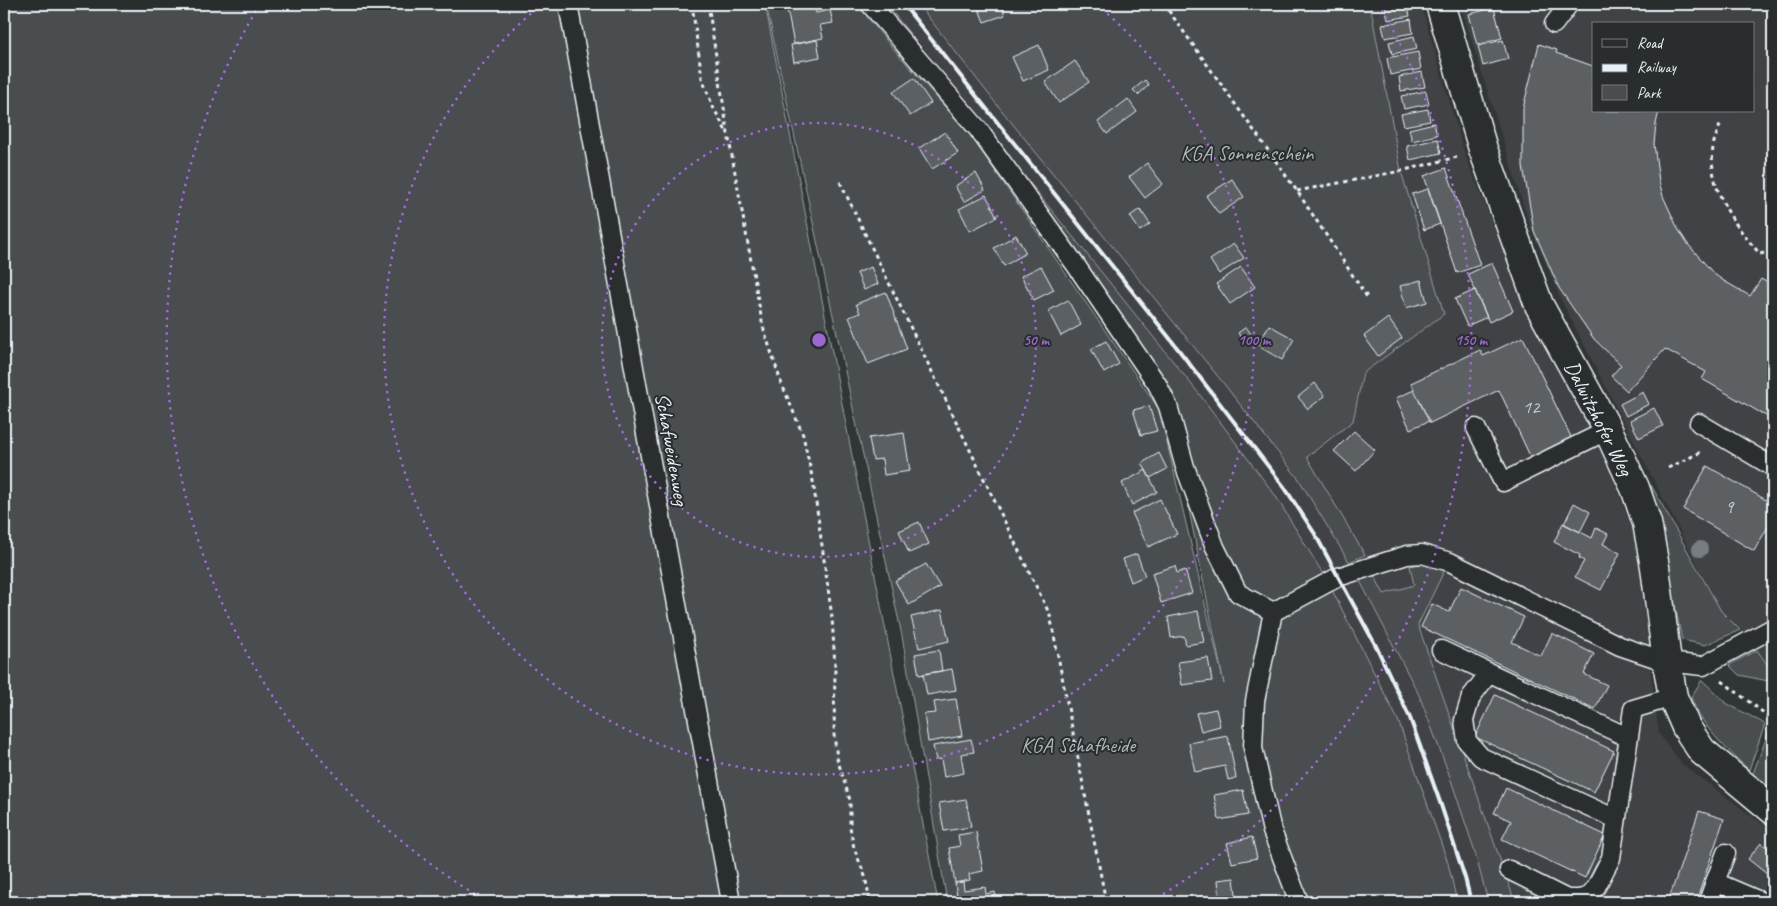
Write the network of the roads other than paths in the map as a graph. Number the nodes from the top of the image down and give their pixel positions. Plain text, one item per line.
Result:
1 (568, 4) edge
2 (870, 4) edge
3 (1440, 4) edge
4 (1569, 4) edge
5 (1554, 24) dead end
6 (1699, 423) dead end
7 (1476, 428) dead end
8 (1608, 430) junction
9 (1773, 467) edge
10 (1272, 612) junction
11 (1773, 628) edge
12 (1441, 650) dead end
13 (1667, 662) junction
14 (1489, 673) junction
15 (1673, 697) junction
16 (1628, 737) junction
17 (1773, 810) edge
18 (1616, 819) junction
19 (1726, 853) dead end
20 (1509, 870) dead end
21 (1715, 882) junction
22 (731, 902) edge
23 (1299, 902) edge
24 (1708, 902) edge
25 (1762, 902) edge

1 - 22 lane, Schafweidenweg
2 - 10 lane
3 - 8 street, Dalwitzhofer Weg
4 - 5 lane
6 - 9 lane
7 - 8 lane
8 - 13 street, Dalwitzhofer Weg
10 - 13 lane
10 - 23 lane
11 - 13 lane
12 - 14 lane
13 - 15 street, Dalwitzhofer Weg
14 - 16 lane
14 - 18 lane
15 - 16 lane
15 - 17 street, Dalwitzhofer Weg
16 - 18 lane
18 - 20 lane
19 - 21 lane
21 - 24 lane
21 - 25 lane

